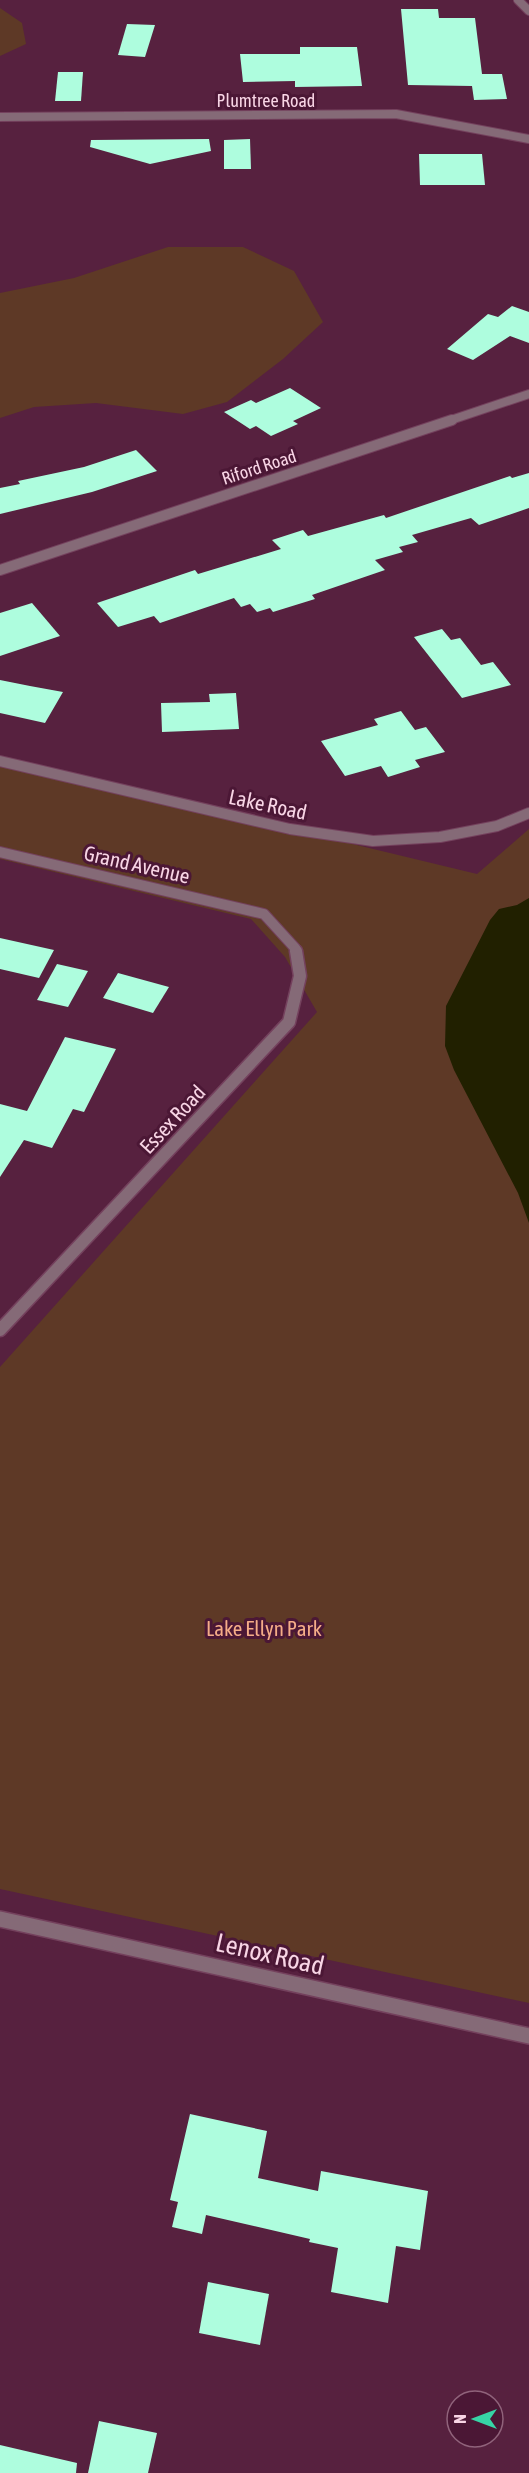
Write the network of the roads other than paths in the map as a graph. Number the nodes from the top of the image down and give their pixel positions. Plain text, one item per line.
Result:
1 (518, 0) edge
2 (529, 11) edge
3 (0, 117) edge
4 (529, 139) edge
5 (529, 394) edge
6 (0, 570) edge
7 (0, 761) edge
8 (529, 813) edge
9 (0, 852) edge
10 (264, 914) joint
11 (1, 1327) edge
12 (0, 1918) edge
13 (529, 2036) edge

1 - 2 street
3 - 4 street, Plumtree Road
5 - 6 street, Riford Road
7 - 8 street, Lake Road
9 - 10 street, Grand Avenue
10 - 11 street, Essex Road
12 - 13 street, Lenox Road

